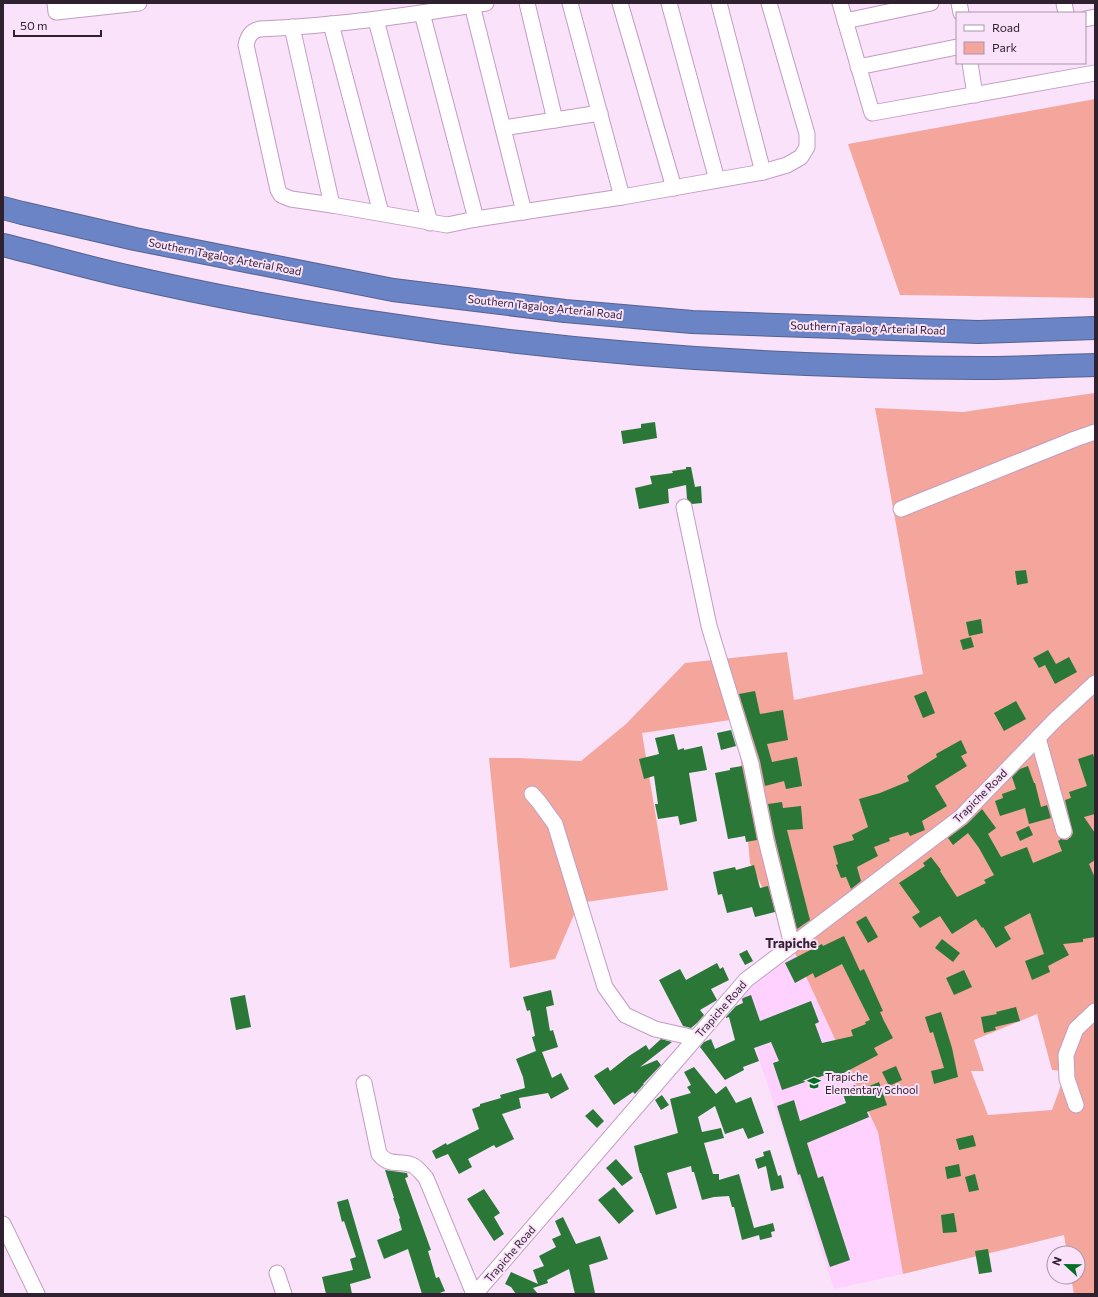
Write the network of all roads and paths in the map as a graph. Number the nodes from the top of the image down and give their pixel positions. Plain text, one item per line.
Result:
1 (55, 3) edge
2 (139, 3) edge
3 (527, 3) edge
4 (570, 3) edge
5 (620, 3) edge
6 (669, 3) edge
7 (719, 3) edge
8 (769, 3) edge
9 (840, 3) edge
10 (931, 3) edge
11 (479, 4) edge
12 (422, 13) junction
13 (376, 20) junction
14 (845, 21) junction
15 (331, 24) junction
16 (292, 27) junction
17 (956, 46) edge
18 (970, 64) edge
19 (858, 67) junction
20 (1095, 73) edge
21 (975, 95) junction
22 (600, 113) junction
23 (555, 120) junction
24 (503, 128) junction
25 (763, 172) junction
26 (718, 180) junction
27 (674, 188) junction
28 (622, 197) junction
29 (332, 205) junction
30 (3, 208) edge
31 (524, 212) junction
32 (381, 213) junction
33 (476, 219) junction
34 (430, 223) junction
35 (3, 245) edge
36 (1095, 328) edge
37 (1095, 365) edge
38 (1095, 432) edge
39 (684, 507) dead end
40 (901, 509) dead end
41 (1095, 684) edge
42 (1038, 738) junction
43 (532, 794) dead end
44 (1064, 831) dead end
45 (792, 945) junction
46 (1095, 1011) edge
47 (695, 1038) junction
48 (364, 1083) dead end
49 (1076, 1105) dead end
50 (3, 1224) edge
51 (277, 1273) dead end
52 (36, 1294) edge
53 (284, 1294) edge
54 (475, 1294) edge

1 - 2 street
3 - 23 street
4 - 22 street
5 - 27 street
6 - 26 street
7 - 25 street
8 - 25 street
9 - 14 street
10 - 14 street
11 - 12 street
11 - 24 street
12 - 13 street
12 - 33 street
13 - 15 street
13 - 34 street
14 - 19 street
15 - 16 street
15 - 32 street
16 - 29 street
16 - 29 street
17 - 19 street
18 - 21 street
19 - 21 street
20 - 21 street
22 - 23 street
22 - 28 street
23 - 24 street
24 - 31 street
25 - 26 street
26 - 27 street
27 - 28 street
28 - 31 street
29 - 32 street
30 - 36 highway, Southern Tagalog Arterial Road
31 - 33 street
32 - 34 street
33 - 34 street
35 - 37 highway
38 - 40 street
39 - 45 street
41 - 42 street, Trapiche Road
42 - 44 street
42 - 45 street, Trapiche Road
43 - 47 street
45 - 47 street, Trapiche Road
46 - 49 street
47 - 54 street, Trapiche Road
48 - 54 street
50 - 52 street
51 - 53 street

